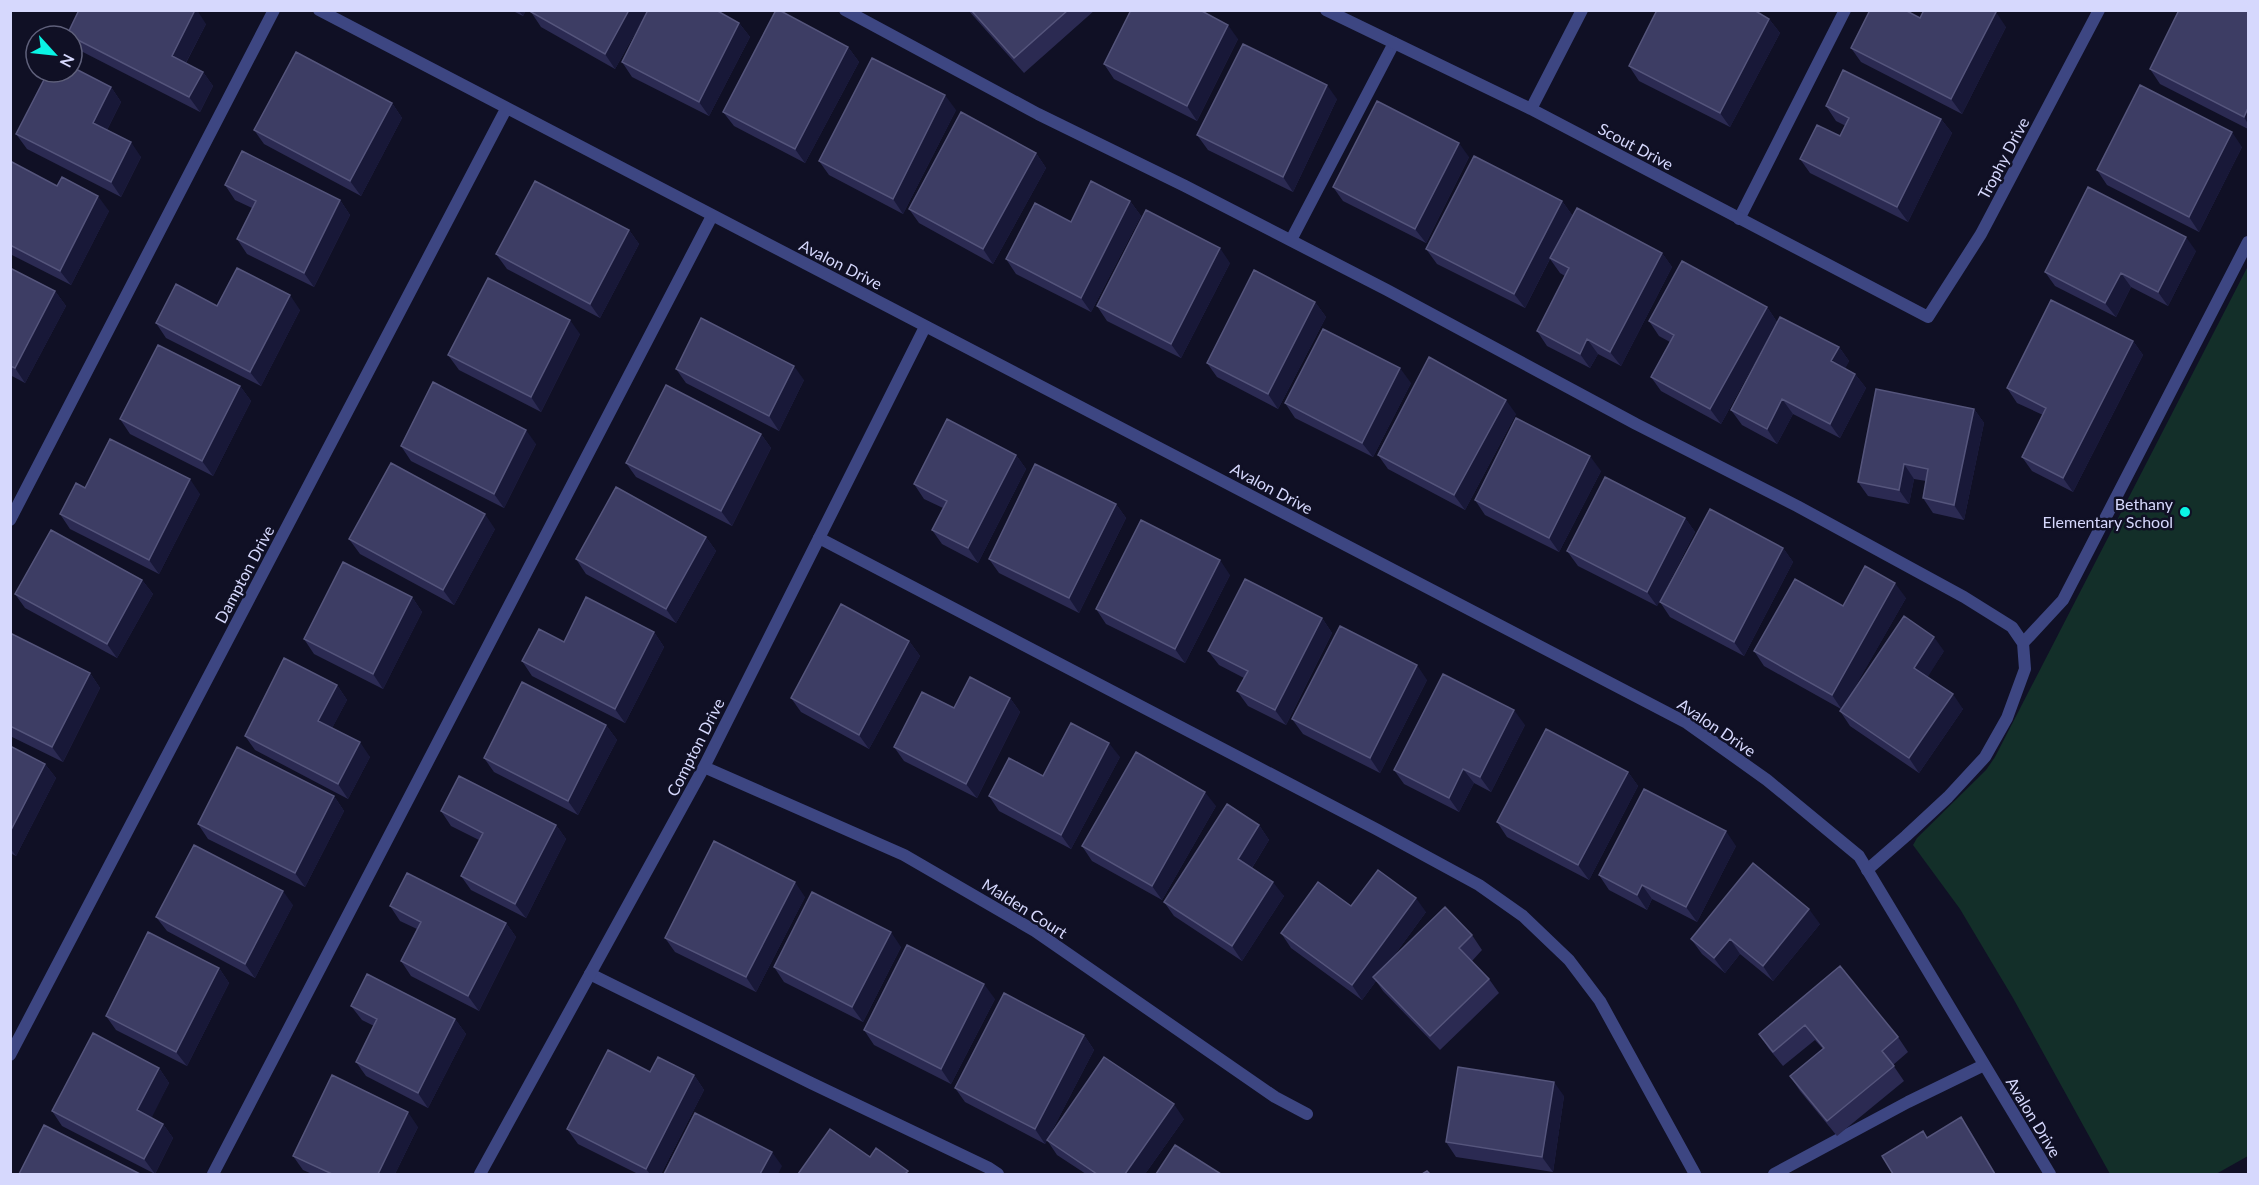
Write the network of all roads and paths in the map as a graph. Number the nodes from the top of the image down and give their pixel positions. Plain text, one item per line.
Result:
1 (274, 10) edge
2 (319, 10) edge
3 (845, 10) edge
4 (1326, 10) edge
5 (1582, 10) edge
6 (1845, 10) edge
7 (2099, 10) edge
8 (1394, 43) junction
9 (506, 109) junction
10 (1531, 109) junction
11 (711, 216) junction
12 (1739, 219) junction
13 (1291, 240) junction
14 (2248, 242) edge
15 (1928, 317) joint
16 (925, 327) junction
17 (10, 520) edge
18 (819, 538) junction
19 (2023, 643) junction
20 (704, 767) junction
21 (1867, 870) junction
22 (590, 974) junction
23 (10, 1055) edge
24 (1984, 1065) junction
25 (1307, 1114) dead end
26 (213, 1174) edge
27 (480, 1174) edge
28 (998, 1174) edge
29 (1695, 1174) edge
30 (1774, 1174) edge
31 (2050, 1174) edge

1 - 17 street
2 - 9 street, Avalon Drive
3 - 13 street
4 - 8 street, Scout Drive
5 - 10 street
6 - 12 street
7 - 15 street, Trophy Drive
8 - 10 street, Scout Drive
8 - 13 street
9 - 11 street, Avalon Drive
9 - 23 street, Dampton Drive
10 - 12 street, Scout Drive
11 - 16 street, Avalon Drive
11 - 26 street
12 - 15 street, Scout Drive
13 - 19 street
14 - 19 street
16 - 18 street, Compton Drive
16 - 21 street, Avalon Drive
18 - 20 street, Compton Drive
18 - 29 street
19 - 21 street
20 - 22 street, Compton Drive
20 - 25 street, Malden Court
21 - 24 street, Avalon Drive
22 - 27 street, Compton Drive
22 - 28 street
24 - 30 street
24 - 31 street, Avalon Drive

